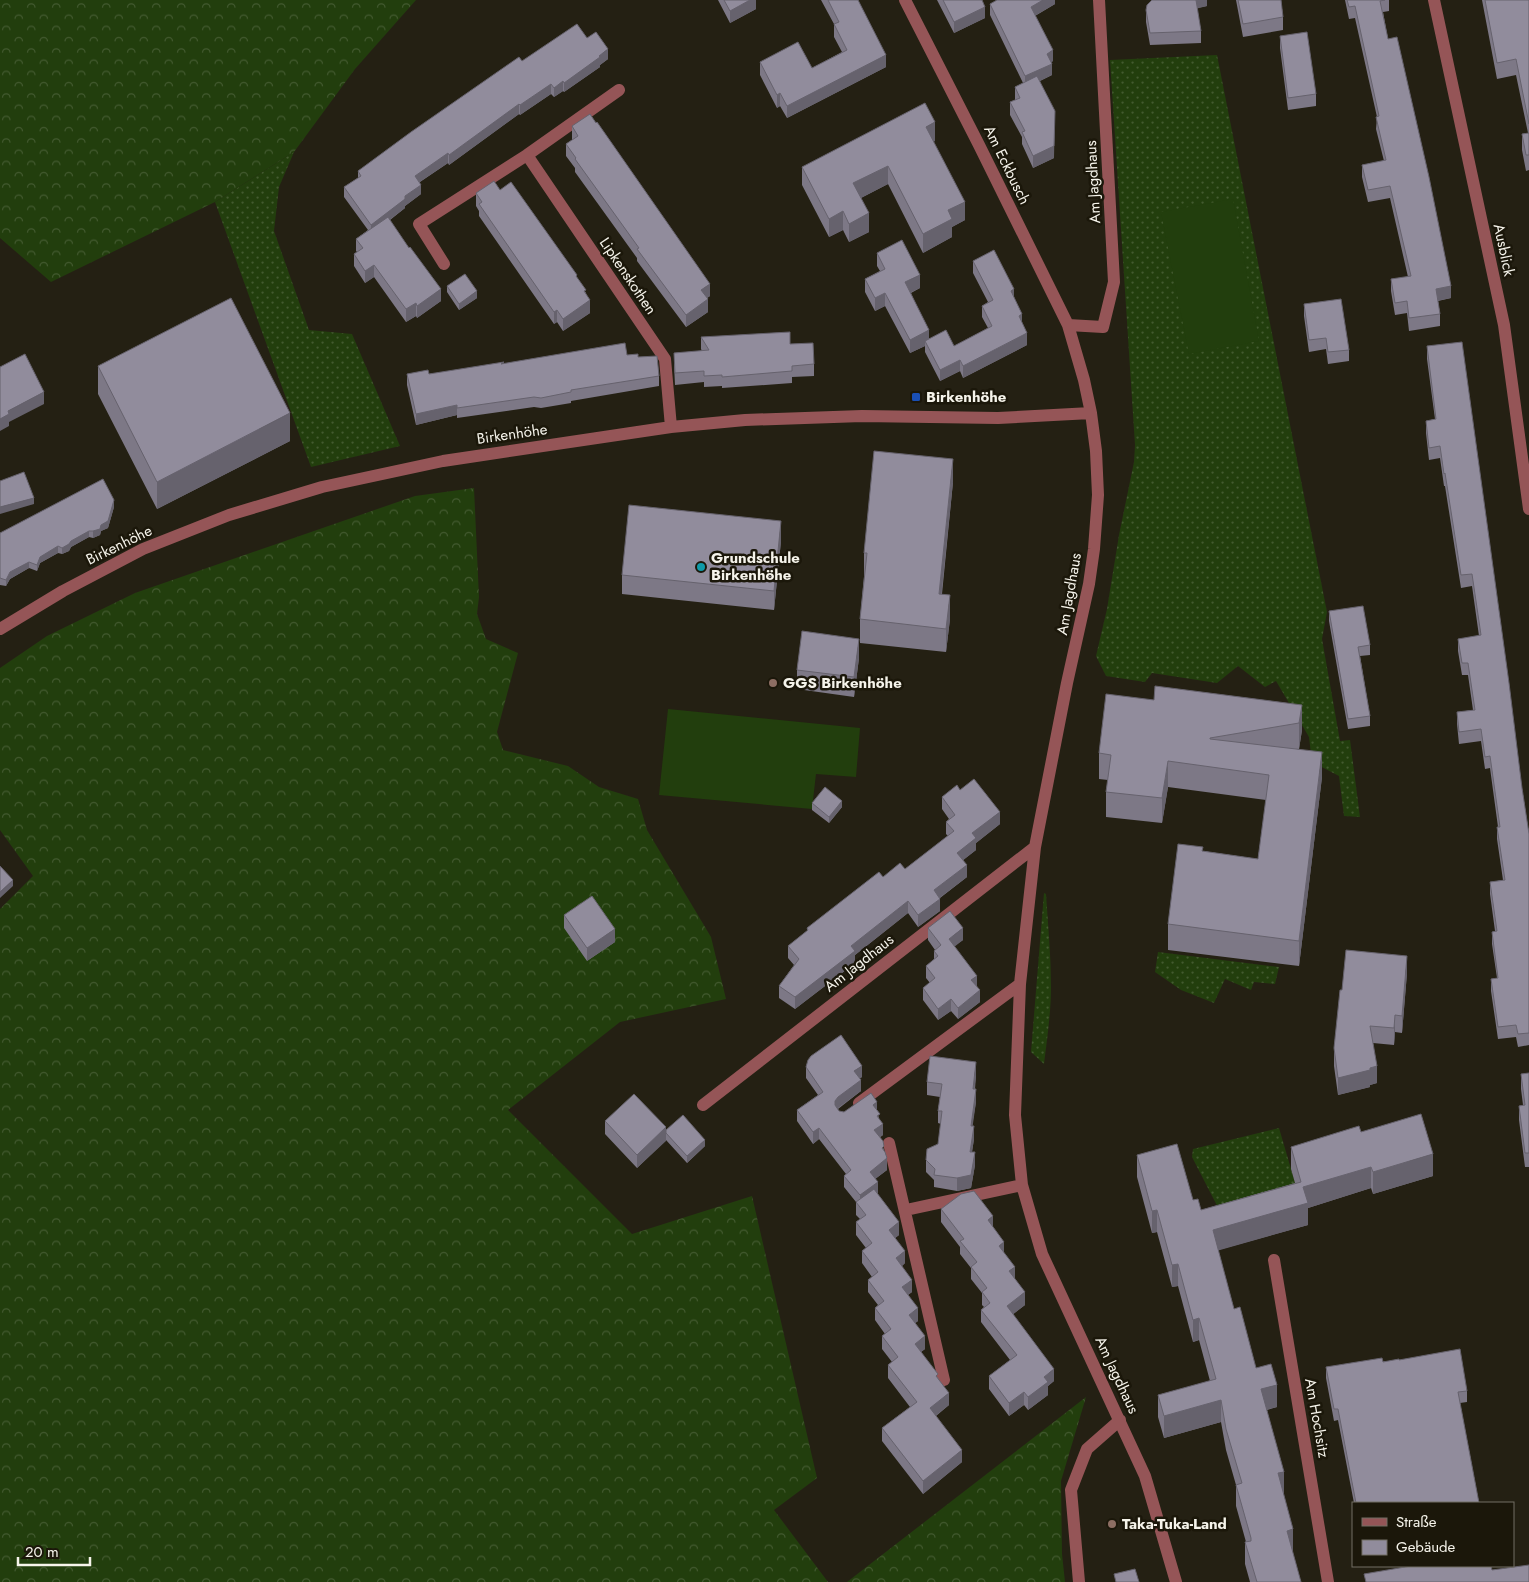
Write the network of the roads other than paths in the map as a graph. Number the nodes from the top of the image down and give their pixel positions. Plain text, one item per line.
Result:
1 (905, 0) edge
2 (1099, 0) edge
3 (1434, 0) edge
4 (619, 90) dead end
5 (527, 155) junction
6 (444, 264) dead end
7 (1068, 325) junction
8 (1075, 347) joint
9 (1091, 413) junction
10 (671, 427) junction
11 (1529, 509) edge
12 (0, 629) edge
13 (1035, 847) junction
14 (1020, 984) junction
15 (703, 1104) dead end
16 (851, 1110) edge
17 (889, 1143) dead end
18 (1022, 1185) junction
19 (906, 1210) junction
20 (1274, 1260) dead end
21 (944, 1380) dead end
22 (1120, 1420) junction
23 (1079, 1582) edge
24 (1176, 1582) edge
25 (1328, 1582) edge

1 - 7 street, Am Eckbusch
2 - 7 street, Am Jagdhaus
3 - 11 street, Ausblick
4 - 5 street
5 - 6 street
5 - 10 street, Lipkenskothen
7 - 8 street, Am Eckbusch
8 - 9 street, Am Jagdhaus
9 - 10 street, Birkenhöhe
9 - 13 street, Am Jagdhaus
10 - 12 street, Birkenhöhe
13 - 14 street, Am Jagdhaus
13 - 15 street, Am Jagdhaus
14 - 16 street
14 - 18 street, Am Jagdhaus
17 - 19 street
18 - 19 street
18 - 22 street, Am Jagdhaus
19 - 21 street
20 - 25 street, Am Hochsitz
22 - 23 street
22 - 24 street, Am Jagdhaus

